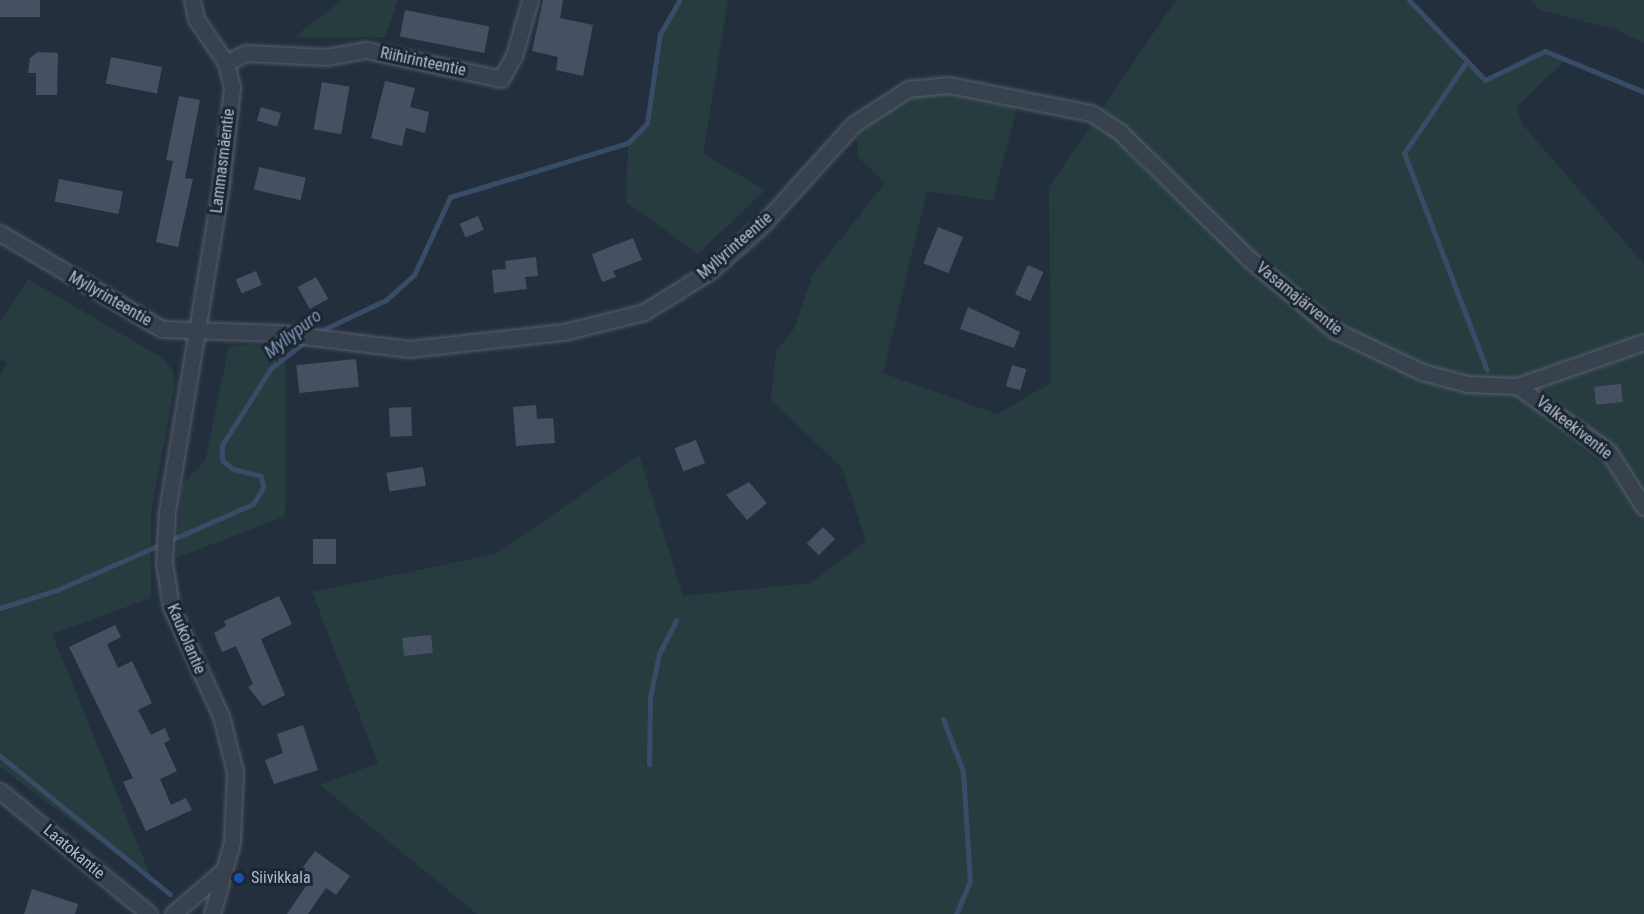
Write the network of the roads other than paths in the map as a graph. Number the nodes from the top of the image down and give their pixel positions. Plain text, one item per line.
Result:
1 (192, 0) edge
2 (530, 0) edge
3 (226, 63) junction
4 (1068, 106) joint
5 (0, 233) edge
6 (196, 332) junction
7 (1644, 342) edge
8 (1517, 386) junction
9 (1644, 507) edge
10 (0, 791) edge
11 (225, 869) junction
12 (149, 914) edge
13 (173, 914) edge
14 (212, 914) edge

1 - 3 street, Lammasmäentie
2 - 3 street, Riihirinteentie
3 - 6 street, Lammasmäentie
4 - 6 street, Myllyrinteentie
4 - 8 street, Vasamajärventie
5 - 6 street, Myllyrinteentie
6 - 11 street, Kaukolantie
7 - 8 street, Vasamajärventie
8 - 9 street, Valkeekiventie
10 - 12 street, Laatokantie
11 - 13 street
11 - 14 street, Kaukolantie

